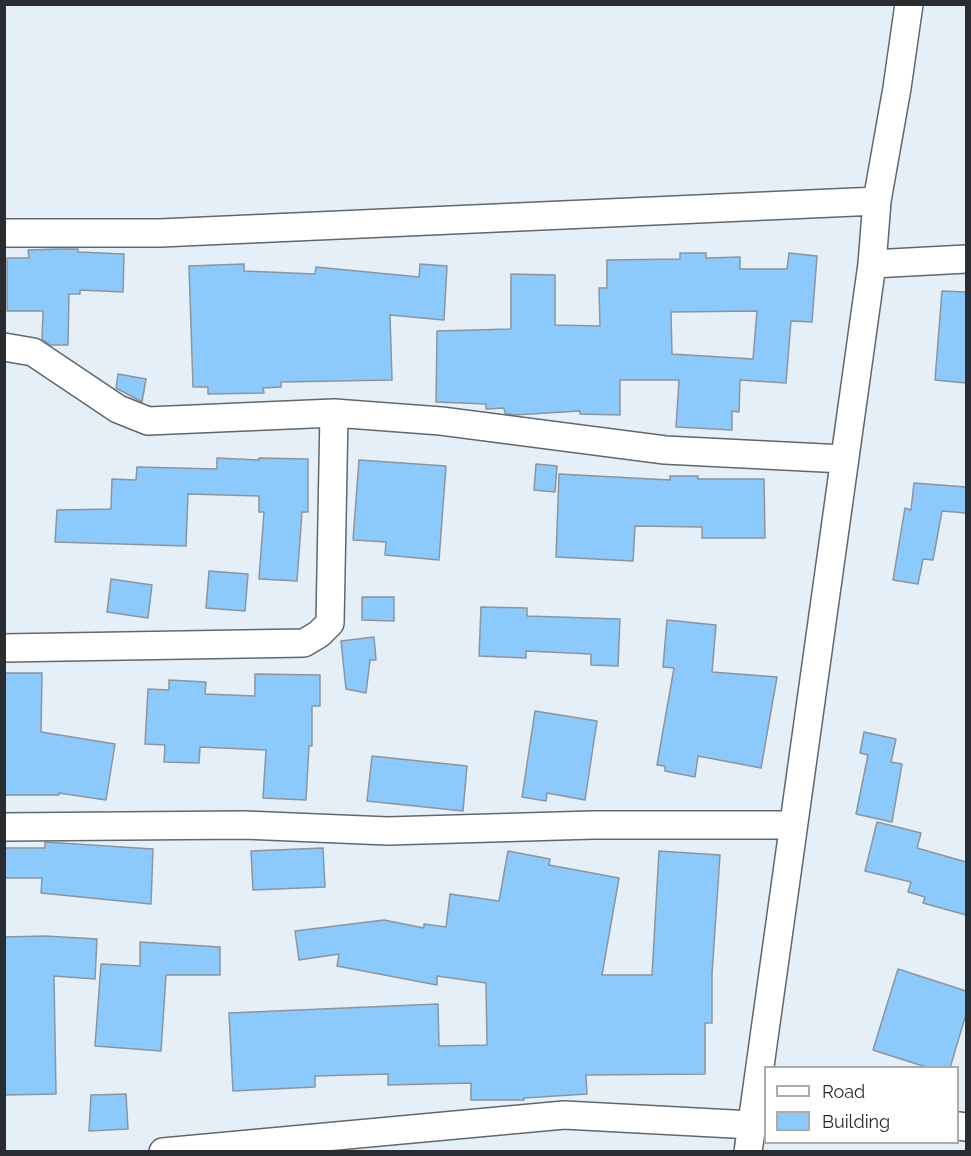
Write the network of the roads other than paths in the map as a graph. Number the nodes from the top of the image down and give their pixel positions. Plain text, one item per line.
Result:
1 (909, 4) edge
2 (877, 201) junction
3 (4, 233) edge
4 (966, 259) edge
5 (872, 264) junction
6 (4, 347) edge
7 (334, 413) junction
8 (844, 459) junction
9 (4, 648) edge
10 (793, 825) junction
11 (4, 827) edge
12 (757, 1108) edge
13 (163, 1152) edge
14 (748, 1152) edge

1 - 2 street
2 - 3 street
2 - 5 street
4 - 5 street
5 - 8 street
6 - 7 street
7 - 8 street
7 - 9 street
8 - 10 street
10 - 11 street
10 - 12 street
12 - 13 street
12 - 14 street

